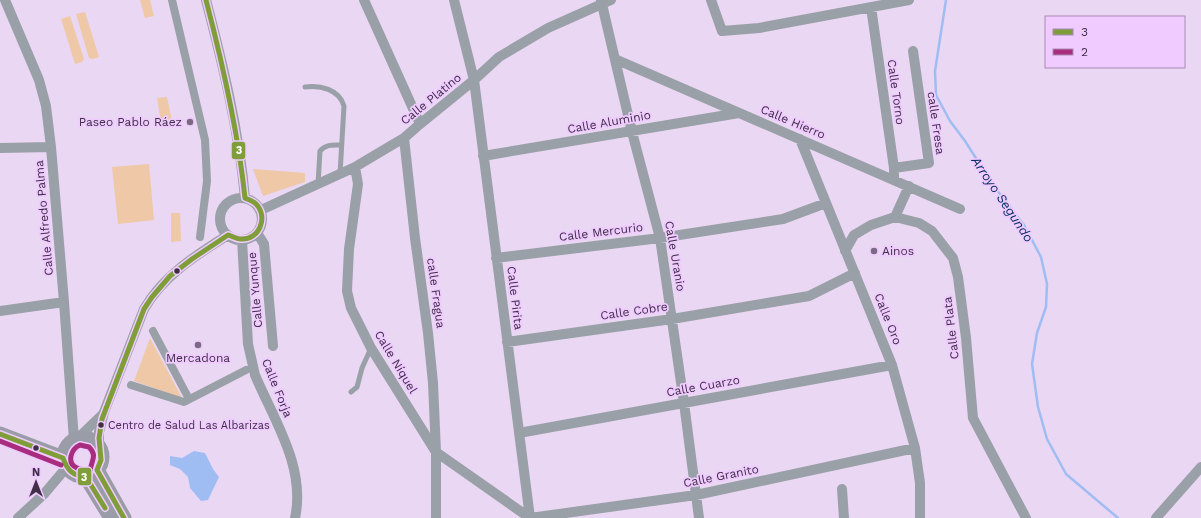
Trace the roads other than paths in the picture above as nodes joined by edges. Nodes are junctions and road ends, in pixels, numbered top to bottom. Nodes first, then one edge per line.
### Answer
1 (5, 0) edge
2 (172, 0) edge
3 (206, 0) edge
4 (364, 0) edge
5 (454, 0) edge
6 (711, 0) edge
7 (909, 0) edge
8 (605, 1) edge
9 (871, 7) junction
10 (913, 51) dead end
11 (615, 59) junction
12 (474, 80) junction
13 (305, 87) dead end
14 (739, 113) junction
15 (420, 124) junction
16 (632, 132) junction
17 (404, 138) junction
18 (800, 139) junction
19 (341, 145) junction
20 (0, 148) edge
21 (51, 148) junction
22 (483, 156) junction
23 (355, 167) junction
24 (894, 168) junction
25 (340, 174) junction
26 (894, 180) junction
27 (318, 184) junction
28 (909, 186) junction
29 (245, 198) junction
30 (826, 203) junction
31 (960, 209) dead end
32 (261, 210) junction
33 (895, 217) junction
34 (257, 233) junction
35 (228, 235) junction
36 (200, 237) dead end
37 (660, 238) junction
38 (242, 240) junction
39 (845, 250) junction
40 (496, 258) junction
41 (855, 273) junction
42 (64, 302) junction
43 (0, 311) edge
44 (672, 320) junction
45 (153, 331) dead end
46 (507, 342) junction
47 (273, 346) dead end
48 (371, 348) junction
49 (892, 365) junction
50 (246, 370) dead end
51 (131, 385) dead end
52 (351, 392) dead end
53 (189, 399) junction
54 (684, 403) junction
55 (104, 412) junction
56 (519, 433) junction
57 (0, 434) edge
58 (75, 440) junction
59 (99, 446) junction
60 (915, 448) junction
61 (436, 452) junction
62 (65, 463) junction
63 (1201, 467) edge
64 (92, 474) junction
65 (842, 489) dead end
66 (696, 495) junction
67 (18, 518) edge
68 (111, 518) edge
69 (124, 518) edge
70 (295, 518) edge
71 (436, 518) edge
72 (530, 518) edge
73 (699, 518) edge
74 (844, 518) edge
75 (920, 518) edge
76 (1026, 518) edge
77 (1156, 518) edge

1 - 21 street, Calle Alfredo Palma
2 - 36 street
3 - 29 street
4 - 15 street
5 - 12 street, Calle Pirita
6 - 9 street
7 - 9 street
8 - 11 street, Calle Uranio
8 - 12 street, Calle Platino
9 - 24 street, Calle Torno
10 - 24 street, calle Fresa
11 - 14 street, Calle Hierro
11 - 16 street, Calle Uranio
12 - 15 street, Calle Platino
12 - 22 street, Calle Pirita
13 - 19 lane
14 - 16 street, Calle Aluminio
14 - 18 street, Calle Hierro
15 - 17 street, Calle Platino
16 - 22 street, Calle Aluminio
16 - 37 street, Calle Uranio
17 - 23 street, Calle Platino
17 - 61 street, calle Fragua
18 - 26 street, Calle Hierro
18 - 30 street, Calle Oro
19 - 25 lane
19 - 27 lane
20 - 21 street
21 - 42 street, Calle Alfredo Palma
22 - 40 street, Calle Pirita
23 - 25 street, Calle Platino
23 - 48 street, Calle Níquel
24 - 26 street, Calle Torno
25 - 27 street, Calle Platino
26 - 28 street, Calle Hierro
27 - 32 street, Calle Platino
28 - 31 street, Calle Hierro
28 - 33 street
29 - 32 street
29 - 35 street
30 - 37 street, Calle Mercurio
30 - 39 street, Calle Oro
32 - 34 street
33 - 39 street
33 - 76 street, Calle Plata
34 - 38 street
34 - 47 street, Calle Yunque
35 - 38 street
35 - 55 street
37 - 40 street, Calle Mercurio
37 - 44 street, Calle Uranio
38 - 70 street, Calle Forja
39 - 41 street, Calle Oro
40 - 46 street, Calle Pirita
41 - 44 street, Calle Cobre
41 - 49 street, Calle Oro
42 - 43 street
42 - 58 street, Calle Alfredo Palma
44 - 46 street, Calle Cobre
44 - 54 street, Calle Uranio
45 - 53 street
46 - 56 street, Calle Pirita
48 - 52 lane
48 - 61 street, Calle Níquel
49 - 54 street, Calle Cuarzo
49 - 60 street, Calle Oro
50 - 53 street
51 - 53 street
54 - 56 street, Calle Cuarzo
54 - 66 street, Calle Uranio
55 - 58 street
55 - 59 street
56 - 72 street, Calle Pirita
57 - 62 main road
58 - 59 main road
58 - 62 main road
59 - 64 main road
60 - 66 street, Calle Granito
60 - 75 street, Calle Oro
61 - 71 street
61 - 72 street, Calle Níquel
62 - 64 main road
62 - 67 street
63 - 77 street
64 - 68 main road
64 - 69 main road
65 - 74 street
66 - 72 street, Calle Granito
66 - 73 street, Calle Uranio

